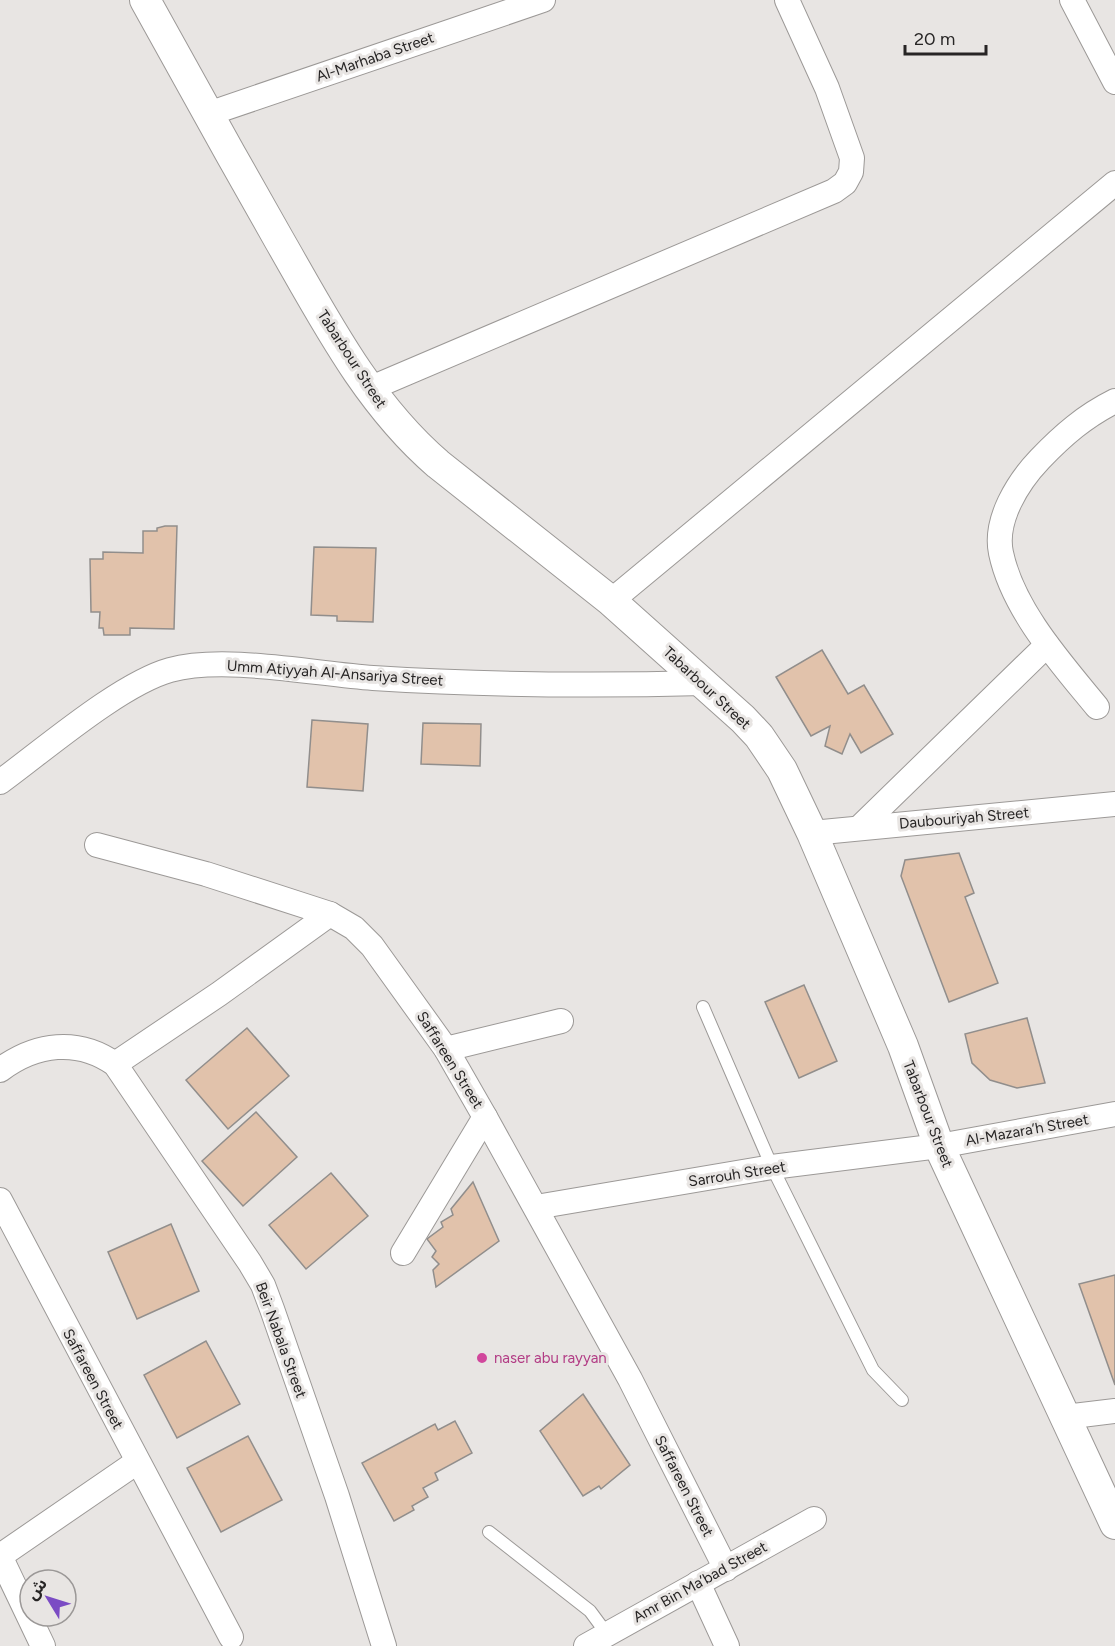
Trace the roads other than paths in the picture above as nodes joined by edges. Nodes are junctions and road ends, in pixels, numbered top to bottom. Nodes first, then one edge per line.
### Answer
1 (145, 0) edge
2 (543, 0) edge
3 (787, 0) edge
4 (1072, 0) edge
5 (1115, 82) edge
6 (207, 114) junction
7 (1115, 183) edge
8 (369, 389) junction
9 (1115, 401) edge
10 (611, 601) junction
11 (1047, 645) junction
12 (704, 683) junction
13 (1097, 707) dead end
14 (0, 782) edge
15 (1115, 804) edge
16 (860, 827) junction
17 (812, 833) junction
18 (97, 845) dead end
19 (330, 914) junction
20 (703, 1007) dead end
21 (561, 1021) dead end
22 (446, 1049) junction
23 (116, 1064) junction
24 (0, 1070) edge
25 (1115, 1114) edge
26 (485, 1117) junction
27 (939, 1146) junction
28 (772, 1167) junction
29 (0, 1200) edge
30 (536, 1207) junction
31 (403, 1253) dead end
32 (902, 1400) dead end
33 (1115, 1411) edge
34 (1065, 1417) junction
35 (137, 1462) junction
36 (814, 1519) dead end
37 (1115, 1524) edge
38 (489, 1532) dead end
39 (0, 1556) edge
40 (726, 1569) junction
41 (698, 1583) junction
42 (607, 1634) junction
43 (231, 1637) dead end
44 (43, 1646) edge
45 (384, 1646) edge
46 (586, 1646) edge
47 (727, 1646) edge

1 - 6 street, Tabarbour Street
2 - 6 street, Al-Marhaba Street
3 - 8 street
4 - 5 street
6 - 8 street, Tabarbour Street
7 - 10 street
8 - 10 street, Tabarbour Street
9 - 11 street
10 - 12 street, Tabarbour Street
11 - 13 street
11 - 16 street
12 - 14 street, Umm Atiyyah Al-Ansariya Street
12 - 17 street, Tabarbour Street
15 - 16 street, Daubouriyah Street
16 - 17 street, Daubouriyah Street
17 - 27 street, Tabarbour Street
18 - 19 street, Saffareen Street
19 - 22 street, Saffareen Street
19 - 23 street
20 - 28 lane
21 - 22 street
22 - 26 street, Saffareen Street
23 - 24 street
23 - 45 street, Beir Nabala Street
25 - 27 street, Al-Mazara’h Street
26 - 30 street, Saffareen Street
26 - 31 street
27 - 28 street, Sarrouh Street
27 - 34 street, Tabarbour Street
28 - 30 street, Sarrouh Street
28 - 32 lane
29 - 35 street, Saffareen Street
30 - 40 street, Saffareen Street
33 - 34 street
34 - 37 street, Tabarbour Street
35 - 39 street
35 - 43 street, Saffareen Street
36 - 40 street, Amr Bin Ma’bad Street
38 - 42 lane
39 - 44 street
40 - 41 street, Amr Bin Ma’bad Street
41 - 42 street, Amr Bin Ma’bad Street
41 - 47 street
42 - 46 street, Amr Bin Ma’bad Street

